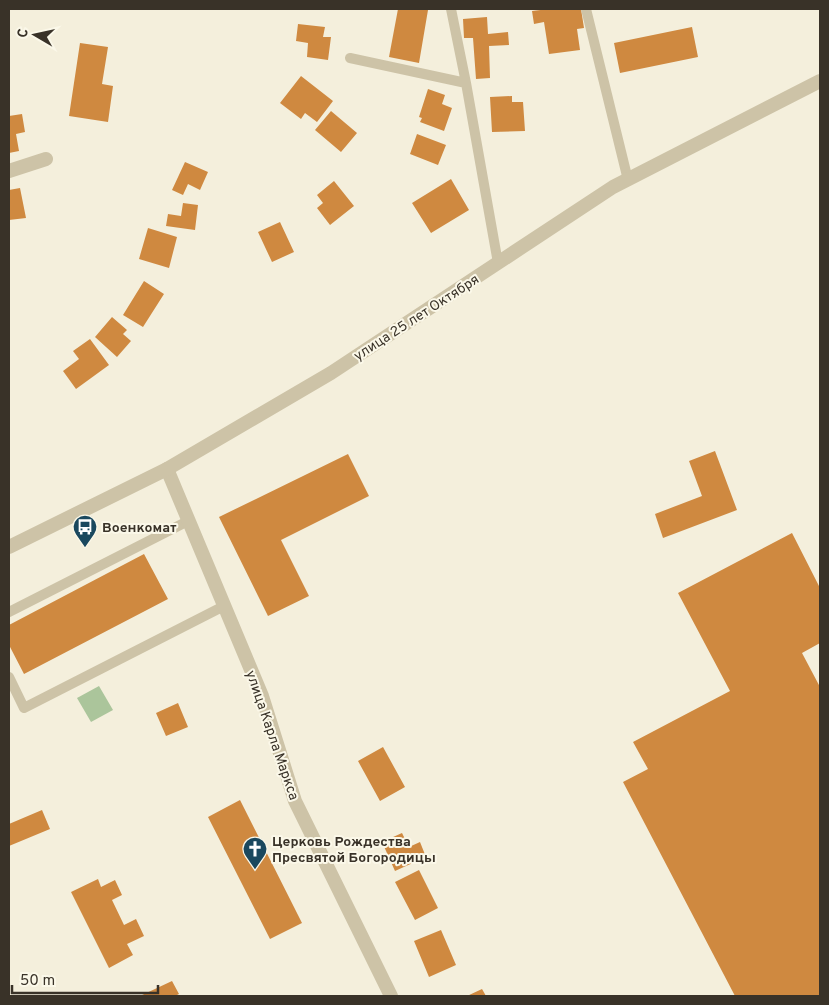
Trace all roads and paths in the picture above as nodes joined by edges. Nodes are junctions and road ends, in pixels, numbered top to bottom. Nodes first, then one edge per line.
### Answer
1 (451, 9) edge
2 (586, 9) edge
3 (350, 58) dead end
4 (820, 81) edge
5 (466, 83) junction
6 (46, 159) dead end
7 (9, 171) edge
8 (628, 180) junction
9 (498, 263) junction
10 (167, 469) junction
11 (188, 520) junction
12 (9, 547) edge
13 (224, 606) junction
14 (9, 612) edge
15 (9, 677) edge
16 (391, 996) edge

1 - 5 lane
2 - 8 lane
3 - 5 lane
4 - 8 street, улица 25 лет Октября
5 - 9 lane
6 - 7 street
8 - 9 street, улица 25 лет Октября
9 - 10 street, улица 25 лет Октября
10 - 11 street, улица Карла Маркса
10 - 12 street, улица 25 лет Октября
11 - 13 street, улица Карла Маркса
11 - 14 lane
13 - 15 lane
13 - 16 street, улица Карла Маркса

